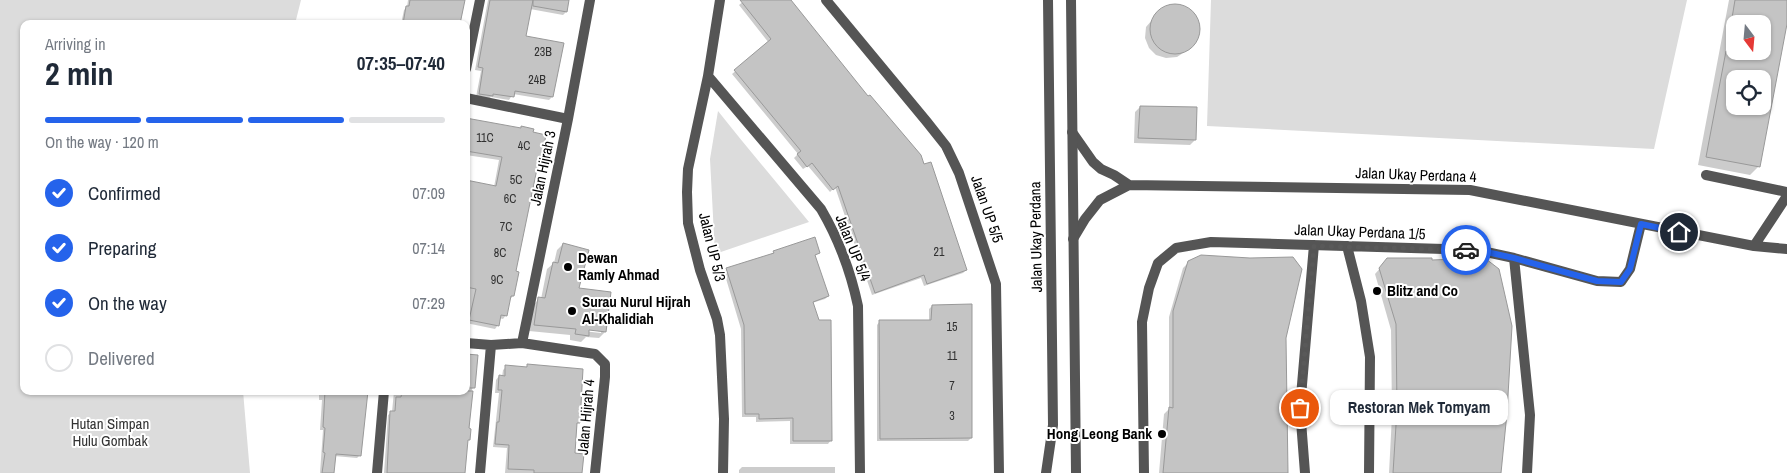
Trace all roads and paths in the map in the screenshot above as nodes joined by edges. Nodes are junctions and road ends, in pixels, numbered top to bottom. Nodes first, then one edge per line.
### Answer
1 (480, 0) edge
2 (590, 0) edge
3 (720, 0) edge
4 (826, 0) edge
5 (1048, 0) edge
6 (1071, 0) edge
7 (470, 49) edge
8 (708, 76) junction
9 (470, 99) edge
10 (568, 119) junction
11 (1072, 132) junction
12 (1706, 175) dead end
13 (1129, 185) junction
14 (1787, 192) edge
15 (1787, 196) edge
16 (1641, 224) junction
17 (1074, 239) junction
18 (1314, 246) junction
19 (1346, 246) junction
20 (1754, 246) junction
21 (1787, 249) edge
22 (1514, 258) junction
23 (522, 342) junction
24 (470, 343) edge
25 (491, 345) junction
26 (384, 395) edge
27 (377, 473) edge
28 (480, 473) edge
29 (595, 473) edge
30 (723, 473) edge
31 (860, 473) edge
32 (999, 473) edge
33 (1046, 473) edge
34 (1076, 473) edge
35 (1144, 473) edge
36 (1305, 473) edge
37 (1369, 473) edge
38 (1527, 473) edge

1 - 7 street
2 - 10 street, Jalan Hijrah 3
3 - 8 street, Jalan UP 5/3
4 - 32 street, Jalan UP 5/5
5 - 33 street, Jalan Ukay Perdana
6 - 11 street
8 - 30 street, Jalan UP 5/3
8 - 31 street, Jalan UP 5/4
9 - 10 street
10 - 23 street, Jalan Hijrah 3
11 - 13 street
11 - 17 street
12 - 14 street
13 - 16 street, Jalan Ukay Perdana 4
13 - 17 street, Jalan Ukay Perdana 4
15 - 20 street
16 - 20 street, Jalan Ukay Perdana 4
16 - 22 street, Jalan Ukay Perdana 1/5
17 - 34 street
18 - 19 street, Jalan Ukay Perdana 1/5
18 - 35 street, Jalan Ukay Perdana 1/5
18 - 36 street
19 - 22 street, Jalan Ukay Perdana 1/5
19 - 37 street
20 - 21 street, Jalan Ukay Perdana 4
22 - 38 street
23 - 25 street
23 - 29 street, Jalan Hijrah 4
24 - 25 street
25 - 28 street
26 - 27 street

